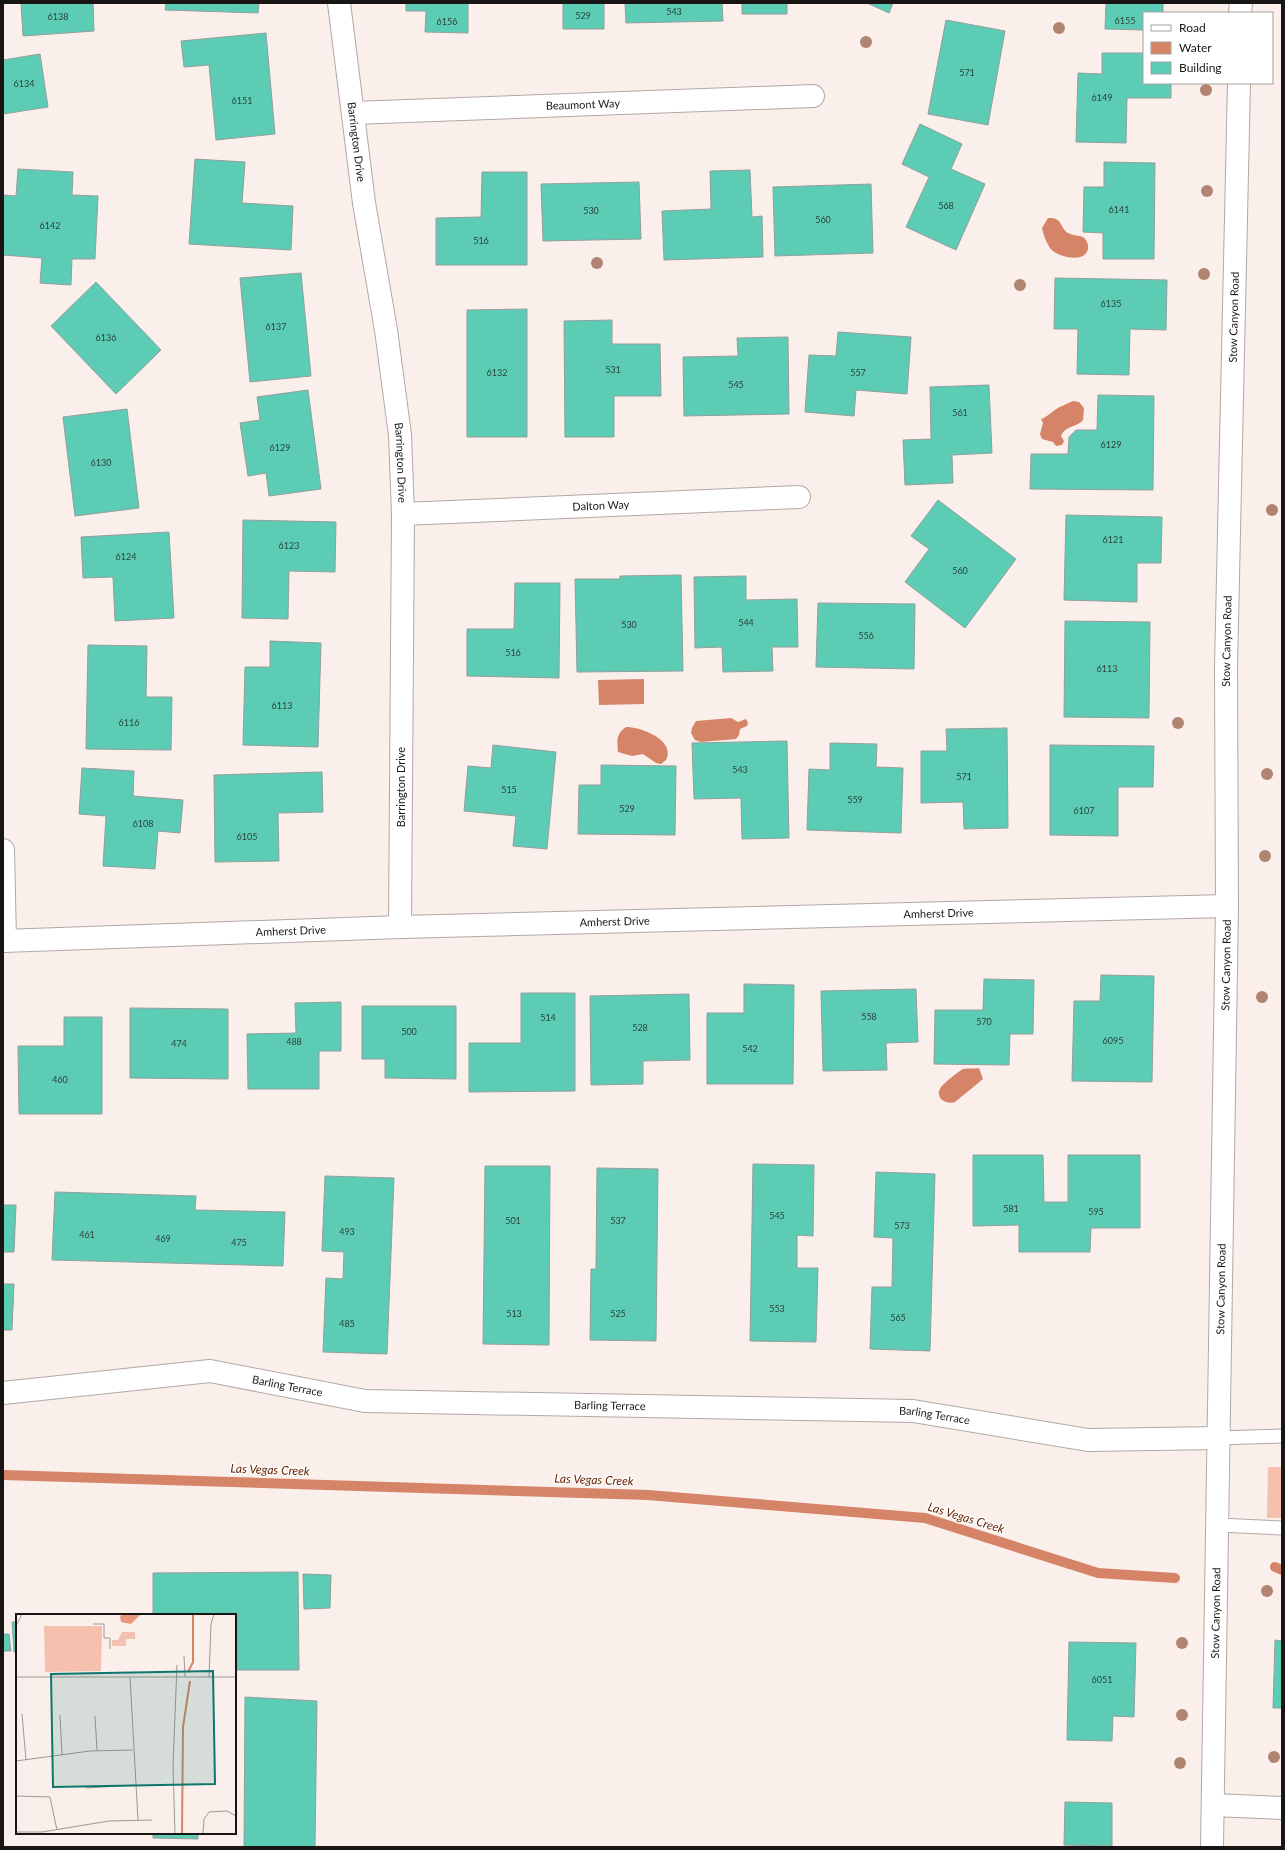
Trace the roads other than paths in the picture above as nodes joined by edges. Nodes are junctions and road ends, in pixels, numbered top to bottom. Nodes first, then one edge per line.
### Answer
1 (339, 3) edge
2 (1239, 84) edge
3 (813, 96) dead end
4 (353, 113) junction
5 (799, 497) dead end
6 (403, 514) junction
7 (3, 850) edge
8 (1227, 906) junction
9 (400, 927) junction
10 (4, 941) edge
11 (3, 1392) edge
12 (1282, 1436) edge
13 (1219, 1438) junction
14 (1218, 1525) junction
15 (1282, 1528) edge
16 (1213, 1805) junction
17 (1282, 1808) edge
18 (1212, 1847) edge

1 - 4 street, Barrington Drive
2 - 8 street, Stow Canyon Road
3 - 4 street, Beaumont Way
4 - 6 street, Barrington Drive
5 - 6 street, Dalton Way
6 - 9 street, Barrington Drive
7 - 10 street
8 - 9 street, Amherst Drive
8 - 13 street, Stow Canyon Road
9 - 10 street, Amherst Drive
11 - 13 street, Barling Terrace
12 - 13 lane
13 - 14 street, Stow Canyon Road
14 - 15 lane
14 - 16 street, Stow Canyon Road
16 - 17 street
16 - 18 street, Stow Canyon Road

